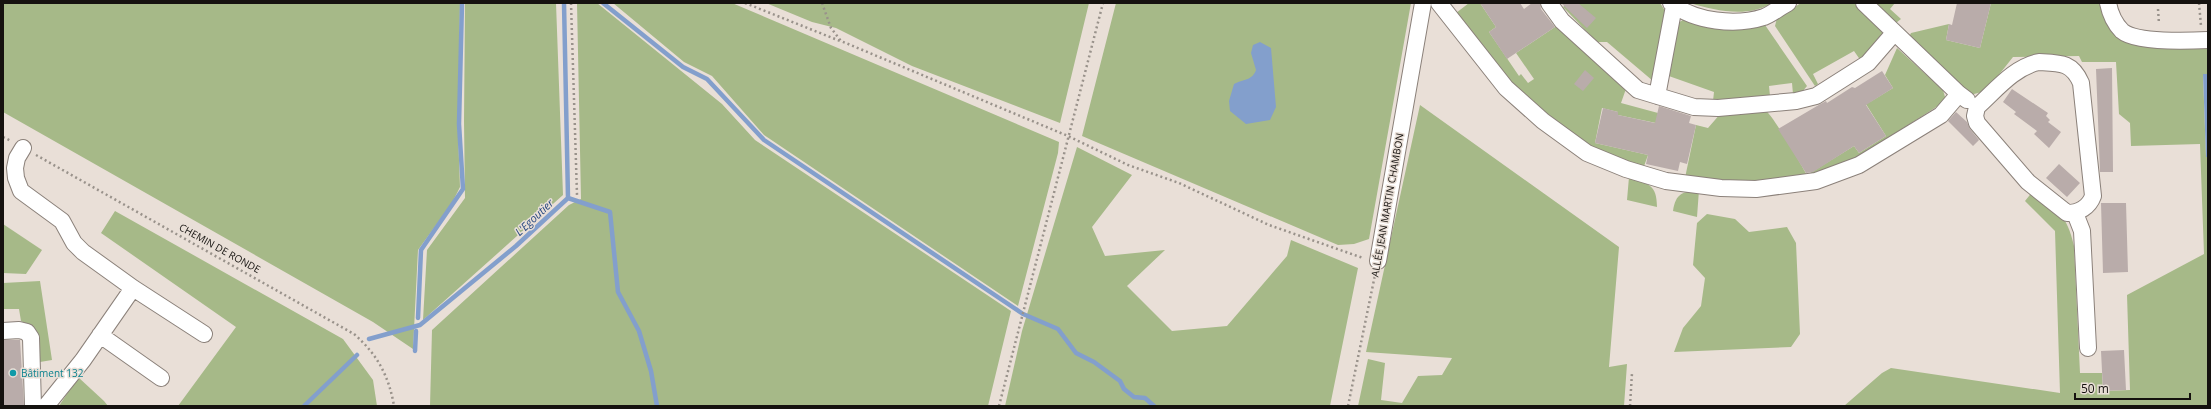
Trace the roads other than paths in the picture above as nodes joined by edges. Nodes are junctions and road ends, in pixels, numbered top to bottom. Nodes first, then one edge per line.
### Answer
1 (1423, 3) edge
2 (1439, 3) edge
3 (1549, 3) edge
4 (1788, 3) edge
5 (1864, 3) edge
6 (2108, 3) edge
7 (1673, 4) edge
8 (1894, 34) junction
9 (2205, 40) edge
10 (1959, 94) junction
11 (1657, 96) junction
12 (1977, 107) junction
13 (23, 148) road end
14 (2075, 213) junction
15 (1378, 261) road end
16 (133, 288) junction
17 (3, 331) edge
18 (204, 334) dead end
19 (100, 335) junction
20 (2088, 348) dead end
21 (162, 378) dead end
22 (33, 406) edge
23 (46, 406) edge

1 - 15 street, ALLÉE JEAN MARTIN CHAMBON
2 - 10 street
3 - 11 street
4 - 7 street
5 - 8 street
6 - 9 street
7 - 11 street
8 - 10 street
8 - 11 street
10 - 12 street
12 - 14 street
12 - 14 street
13 - 16 street
14 - 20 street
16 - 18 street
16 - 19 street
17 - 22 street
19 - 21 street
19 - 23 street

